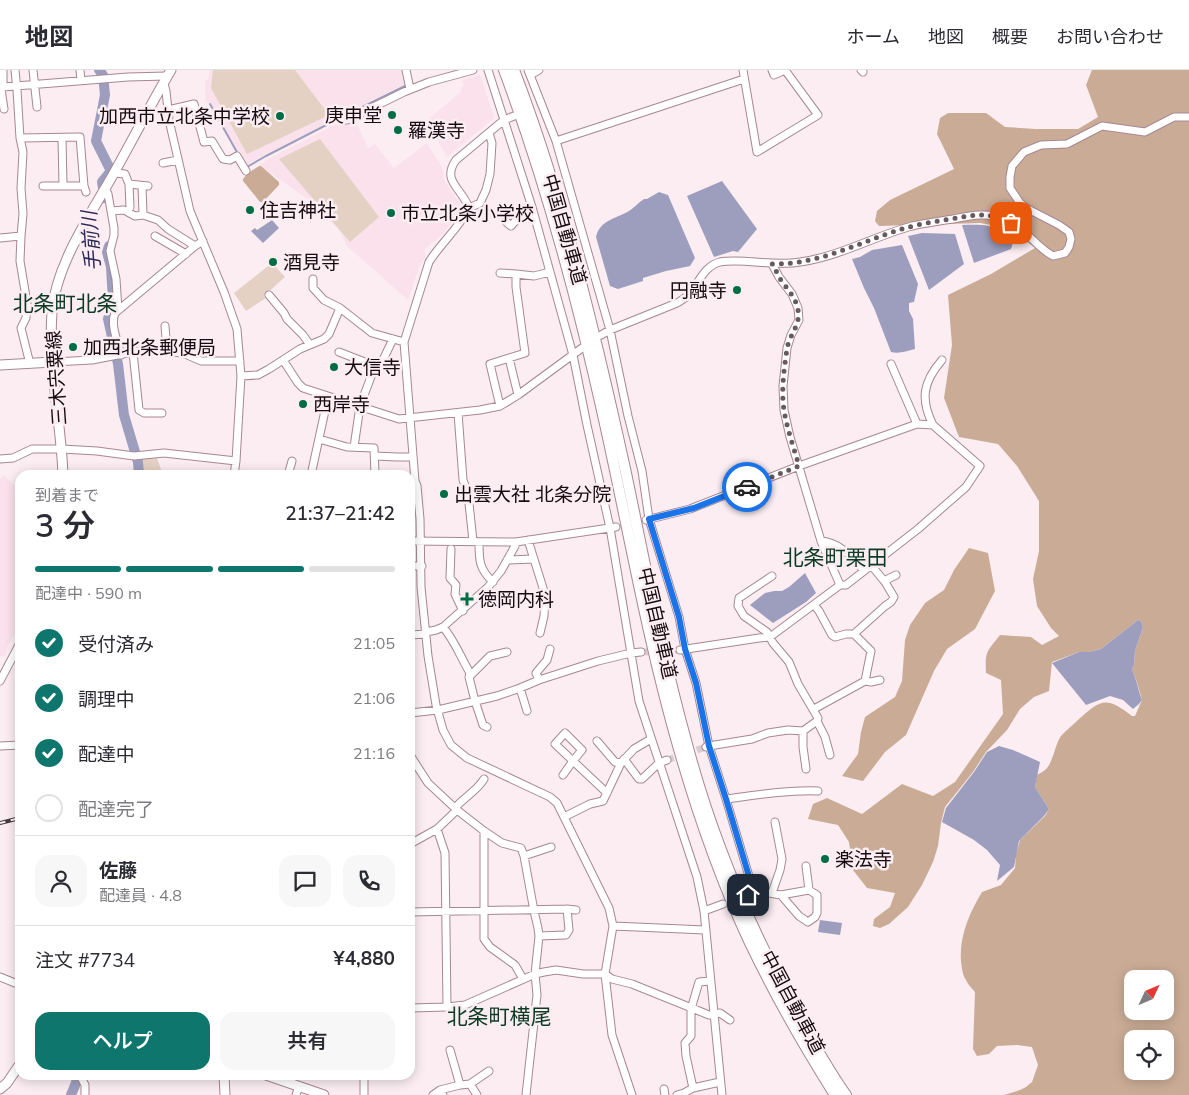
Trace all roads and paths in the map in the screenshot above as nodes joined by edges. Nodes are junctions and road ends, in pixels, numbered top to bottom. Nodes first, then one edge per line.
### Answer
1 (3, 70) edge
2 (15, 70) edge
3 (33, 70) edge
4 (80, 70) edge
5 (406, 70) edge
6 (473, 70) edge
7 (488, 70) edge
8 (504, 70) edge
9 (514, 70) edge
10 (743, 70) edge
11 (772, 70) edge
12 (533, 72) edge
13 (128, 73) edge
14 (155, 73) edge
15 (167, 76) edge
16 (744, 79) junction
17 (80, 80) junction
18 (514, 83) junction
19 (34, 85) junction
20 (16, 87) junction
21 (1, 88) edge
22 (410, 89) junction
23 (202, 101) dead end
24 (194, 104) junction
25 (543, 105) junction
26 (37, 107) dead end
27 (535, 108) dead end
28 (4, 109) dead end
29 (168, 110) junction
30 (514, 116) dead end
31 (1189, 117) edge
32 (342, 120) dead end
33 (504, 120) junction
34 (489, 133) junction
35 (20, 138) junction
36 (62, 138) junction
37 (556, 141) junction
38 (178, 160) junction
39 (163, 163) dead end
40 (246, 171) dead end
41 (114, 172) junction
42 (129, 184) junction
43 (43, 186) dead end
44 (63, 186) junction
45 (105, 188) junction
46 (532, 206) junction
47 (130, 207) dead end
48 (469, 208) junction
49 (111, 210) junction
50 (143, 214) dead end
51 (504, 220) dead end
52 (21, 236) junction
53 (155, 236) dead end
54 (0, 238) edge
55 (203, 241) junction
56 (195, 246) junction
57 (186, 254) junction
58 (772, 264) junction
59 (550, 272) junction
60 (500, 273) dead end
61 (516, 274) junction
62 (313, 279) dead end
63 (269, 295) dead end
64 (340, 308) junction
65 (118, 310) junction
66 (165, 326) dead end
67 (610, 330) junction
68 (601, 335) dead end
69 (393, 339) junction
70 (404, 342) junction
71 (310, 345) junction
72 (582, 348) dead end
73 (166, 349) junction
74 (133, 352) junction
75 (339, 352) dead end
76 (118, 355) junction
77 (573, 355) junction
78 (510, 358) junction
79 (283, 360) junction
80 (942, 360) dead end
81 (240, 361) junction
82 (53, 362) junction
83 (30, 364) junction
84 (892, 364) dead end
85 (0, 365) edge
86 (375, 366) junction
87 (241, 376) junction
88 (518, 395) junction
89 (328, 396) junction
90 (360, 406) junction
91 (500, 406) junction
92 (162, 413) dead end
93 (458, 413) junction
94 (410, 417) junction
95 (918, 424) junction
96 (933, 425) junction
97 (319, 439) junction
98 (354, 447) junction
99 (62, 448) junction
100 (375, 456) junction
101 (413, 457) junction
102 (0, 459) edge
103 (236, 461) junction
104 (292, 461) dead end
105 (799, 466) junction
106 (63, 470) edge
107 (235, 470) edge
108 (289, 470) edge
109 (312, 470) edge
110 (375, 470) edge
111 (412, 470) edge
112 (415, 484) edge
113 (648, 519) junction
114 (612, 527) junction
115 (528, 540) junction
116 (476, 541) junction
117 (821, 541) junction
118 (415, 542) edge
119 (420, 542) junction
120 (516, 542) junction
121 (451, 549) dead end
122 (534, 559) junction
123 (507, 560) junction
124 (871, 565) junction
125 (415, 566) edge
126 (422, 566) junction
127 (864, 571) junction
128 (896, 575) dead end
129 (772, 576) dead end
130 (884, 581) junction
131 (493, 582) junction
132 (840, 585) junction
133 (814, 605) junction
134 (463, 611) junction
135 (443, 627) junction
136 (426, 633) junction
137 (540, 633) dead end
138 (854, 634) junction
139 (415, 635) edge
140 (770, 637) junction
141 (550, 649) dead end
142 (682, 649) junction
143 (507, 652) dead end
144 (641, 652) tunnel mouth
145 (631, 653) junction
146 (15, 654) edge
147 (469, 677) junction
148 (539, 680) junction
149 (880, 680) dead end
150 (0, 681) edge
151 (865, 681) junction
152 (520, 688) junction
153 (475, 701) junction
154 (814, 709) junction
155 (438, 710) junction
156 (527, 711) dead end
157 (415, 712) edge
158 (817, 720) junction
159 (487, 727) dead end
160 (803, 731) junction
161 (651, 739) junction
162 (597, 741) dead end
163 (15, 744) edge
164 (0, 746) edge
165 (708, 746) junction
166 (830, 755) dead end
167 (667, 760) tunnel mouth
168 (622, 761) junction
169 (658, 762) junction
170 (415, 763) edge
171 (806, 769) dead end
172 (563, 775) dead end
173 (484, 779) dead end
174 (818, 791) dead end
175 (607, 793) junction
176 (726, 799) junction
177 (456, 809) junction
178 (568, 815) dead end
179 (775, 822) dead end
180 (438, 829) junction
181 (484, 831) junction
182 (415, 841) edge
183 (551, 846) dead end
184 (524, 856) junction
185 (806, 866) dead end
186 (808, 890) junction
187 (772, 893) junction
188 (781, 895) junction
189 (723, 904) dead end
190 (567, 909) junction
191 (576, 910) dead end
192 (484, 911) junction
193 (534, 911) junction
194 (704, 911) junction
195 (415, 912) edge
196 (445, 912) junction
197 (613, 926) junction
198 (705, 930) junction
199 (539, 936) junction
200 (535, 974) junction
201 (606, 974) junction
202 (0, 977) edge
203 (524, 979) junction
204 (710, 981) junction
205 (15, 983) edge
206 (447, 1007) junction
207 (415, 1008) edge
208 (691, 1009) junction
209 (714, 1014) junction
210 (730, 1020) dead end
211 (450, 1050) dead end
212 (15, 1071) edge
213 (489, 1071) dead end
214 (82, 1080) edge
215 (224, 1080) edge
216 (276, 1080) edge
217 (364, 1080) edge
218 (720, 1082) junction
219 (470, 1084) junction
220 (460, 1085) junction
221 (693, 1088) junction
222 (0, 1089) edge
223 (297, 1091) edge
224 (442, 1093) edge
225 (86, 1095) edge
226 (225, 1095) edge
227 (324, 1095) edge
228 (364, 1095) edge
229 (433, 1095) edge
230 (477, 1095) edge
231 (526, 1095) edge
232 (632, 1095) edge
233 (677, 1095) edge
234 (722, 1095) edge
235 (834, 1095) edge
236 (846, 1095) edge

1 - 21 street
2 - 20 street
3 - 19 street
4 - 17 street
5 - 22 street
6 - 22 street
7 - 33 street
8 - 18 highway, 中国自動車道
9 - 18 highway, 中国自動車道
10 - 16 street
11 - 16 street
12 - 25 street
13 - 14 street
13 - 17 street
14 - 15 street
15 - 29 street
15 - 41 main road, 三木宍粟線
16 - 37 street
17 - 19 street
18 - 235 highway, 中国自動車道
18 - 236 highway, 中国自動車道
19 - 20 street
19 - 26 street
20 - 21 street
20 - 35 street
21 - 28 street
22 - 32 street
23 - 24 street
24 - 29 street
24 - 40 street
25 - 27 street
25 - 37 street
29 - 38 street
30 - 33 street
31 - 58 street
33 - 34 street
33 - 46 street
34 - 48 street
34 - 48 street
35 - 36 street
35 - 52 street
36 - 44 street
36 - 44 street
37 - 67 street
38 - 39 street
38 - 55 street
41 - 42 street
41 - 45 main road, 三木宍粟線
42 - 47 street
42 - 50 street
43 - 44 street
45 - 49 street
45 - 82 main road, 三木宍粟線
46 - 51 street
46 - 59 street
48 - 70 street
49 - 56 street
49 - 65 street
52 - 54 street
52 - 83 street
53 - 57 street
55 - 56 street
55 - 81 street
56 - 57 street
57 - 65 street
58 - 67 street
58 - 105 street
59 - 61 street
59 - 77 street
60 - 61 street
61 - 78 street
62 - 64 street
63 - 71 street
64 - 69 street
64 - 71 street
65 - 76 street
66 - 73 street
67 - 68 street
67 - 113 street
69 - 70 street
69 - 86 street
70 - 94 street
71 - 79 street
72 - 77 street
73 - 74 street
73 - 81 street
74 - 76 street
74 - 92 street
75 - 86 street
76 - 82 street
77 - 88 street
77 - 114 street
78 - 88 street
78 - 91 street
79 - 87 street
79 - 89 street
80 - 96 street
81 - 87 street
82 - 83 main road
82 - 99 main road, 三木宍粟線
83 - 85 main road
84 - 95 street
86 - 90 street
87 - 103 street
88 - 91 street
89 - 90 street
89 - 97 street
90 - 94 street
90 - 98 street
91 - 93 street
93 - 94 street
93 - 116 street
94 - 101 street
95 - 96 street
95 - 105 street
96 - 124 street
97 - 98 street
97 - 109 street
98 - 100 street
99 - 102 street
99 - 103 street
99 - 106 main road, 三木宍粟線
100 - 101 street
100 - 110 street
101 - 111 street
103 - 107 street
104 - 108 street
105 - 113 street
105 - 117 street
112 - 119 street
113 - 142 street
114 - 115 street
114 - 145 street
115 - 120 street
115 - 122 street
116 - 119 street
116 - 120 street
116 - 131 street
117 - 127 street
117 - 132 street
118 - 119 street
119 - 126 street
120 - 123 street
121 - 134 street
122 - 123 street
122 - 137 street
123 - 131 street
124 - 127 street
124 - 130 street
125 - 126 street
126 - 136 street
127 - 132 street
128 - 130 street
129 - 140 street
130 - 138 street
131 - 134 street
132 - 133 street
133 - 138 street
133 - 140 street
134 - 135 street
135 - 136 street
135 - 147 street
136 - 139 street
136 - 155 street
138 - 151 street
140 - 142 street
140 - 154 street
141 - 148 street
142 - 165 street
143 - 147 street
144 - 145 street
145 - 148 street
145 - 161 street
146 - 150 street
147 - 153 street
148 - 152 street
149 - 151 street
151 - 154 street
152 - 153 street
152 - 156 street
153 - 155 street
153 - 159 street
154 - 158 street
155 - 157 street
155 - 197 street
158 - 160 street
158 - 166 street
160 - 165 street
160 - 171 street
161 - 168 street
161 - 169 street
162 - 168 street
163 - 164 street
165 - 176 street
167 - 169 street
168 - 169 street
168 - 175 street
169 - 194 street
170 - 177 street
172 - 175 street
173 - 177 street
174 - 176 street
175 - 178 street
176 - 187 street
177 - 180 street
177 - 181 street
179 - 187 street
180 - 182 street
180 - 196 street
181 - 184 street
181 - 192 street
183 - 184 street
184 - 193 street
185 - 186 street
186 - 188 street
186 - 188 street
187 - 188 street
189 - 194 street
190 - 191 street
190 - 193 street
190 - 199 street
192 - 193 street
192 - 196 street
192 - 203 street
193 - 199 street
194 - 198 street
195 - 196 street
196 - 206 street
197 - 198 street
197 - 201 street
198 - 204 street
199 - 200 street
200 - 201 street
200 - 203 street
200 - 231 street
201 - 208 street
201 - 232 street
202 - 205 street
203 - 206 street
204 - 208 street
204 - 209 street
206 - 207 street
208 - 209 street
208 - 221 street
209 - 210 street
209 - 218 street
211 - 220 street
212 - 222 main road
213 - 219 street
214 - 225 street
215 - 226 main road
216 - 223 main road
217 - 228 street
218 - 221 street
218 - 234 street
219 - 220 street
219 - 230 street
220 - 224 street
221 - 233 street
223 - 227 main road
224 - 229 street

